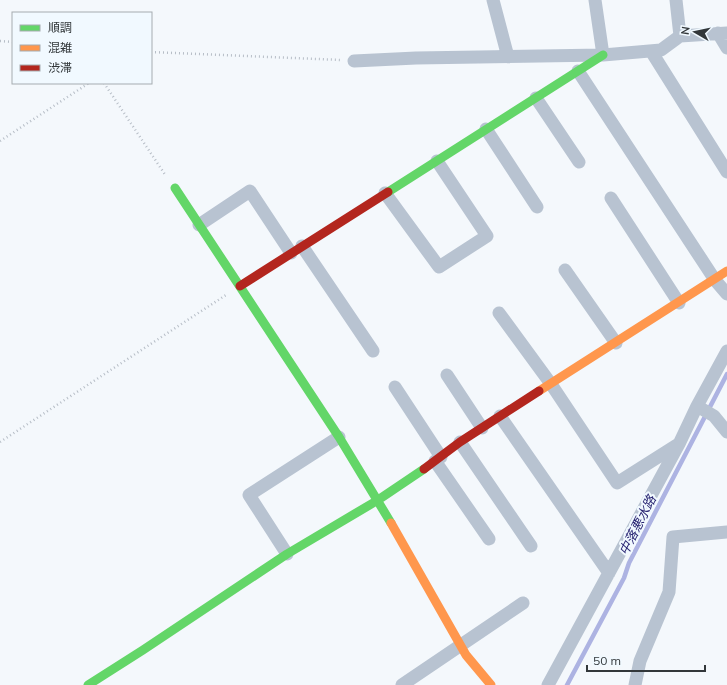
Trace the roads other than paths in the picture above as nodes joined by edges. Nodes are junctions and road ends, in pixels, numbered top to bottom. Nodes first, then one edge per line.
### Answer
1 (494, 0) edge
2 (595, 0) edge
3 (676, 0) edge
4 (722, 33) edge
5 (680, 36) junction
6 (727, 48) edge
7 (651, 51) junction
8 (603, 55) junction
9 (508, 56) junction
10 (354, 60) road end
11 (578, 71) junction
12 (536, 98) junction
13 (486, 129) junction
14 (437, 161) junction
15 (579, 162) dead end
16 (727, 172) edge
17 (174, 188) road end
18 (386, 193) junction
19 (611, 198) dead end
20 (537, 207) dead end
21 (199, 225) junction
22 (297, 250) junction
23 (565, 270) dead end
24 (727, 271) edge
25 (715, 280) junction
26 (240, 286) junction
27 (727, 294) edge
28 (679, 303) junction
29 (499, 313) dead end
30 (616, 343) junction
31 (373, 351) dead end
32 (727, 351) edge
33 (447, 375) dead end
34 (551, 384) junction
35 (395, 387) dead end
36 (699, 408) junction
37 (500, 416) junction
38 (482, 428) junction
39 (727, 432) edge
40 (339, 437) junction
41 (460, 442) junction
42 (679, 444) junction
43 (438, 459) junction
44 (378, 500) junction
45 (727, 533) edge
46 (489, 539) dead end
47 (530, 546) dead end
48 (287, 554) junction
49 (610, 573) junction
50 (523, 602) dead end
51 (460, 645) junction
52 (88, 685) edge
53 (402, 685) edge
54 (491, 685) edge
55 (548, 685) edge
56 (634, 685) edge

1 - 9 street
2 - 8 street
3 - 5 street
4 - 5 street
4 - 6 street
5 - 7 street
7 - 8 street
7 - 16 street
8 - 9 street
8 - 11 street
9 - 10 street
11 - 12 street
11 - 25 street
12 - 13 street
12 - 15 street
13 - 14 street
13 - 20 street
14 - 18 street
14 - 18 street
17 - 21 street
18 - 22 street
19 - 28 street
21 - 22 street
21 - 26 street
22 - 26 street
22 - 31 street
23 - 30 street
24 - 25 street
25 - 27 street
25 - 28 street
26 - 40 street
28 - 30 street
29 - 34 street
30 - 34 street
32 - 36 street
33 - 38 street
34 - 37 street
34 - 42 street
35 - 43 street
36 - 39 street
36 - 42 street
37 - 38 street
37 - 49 street
38 - 41 street
40 - 44 street
40 - 48 street
41 - 43 street
41 - 47 street
42 - 49 street
43 - 44 street
43 - 46 street
44 - 48 street
44 - 51 street
45 - 56 street
48 - 52 street
49 - 55 street
50 - 51 street
51 - 53 street
51 - 54 street

